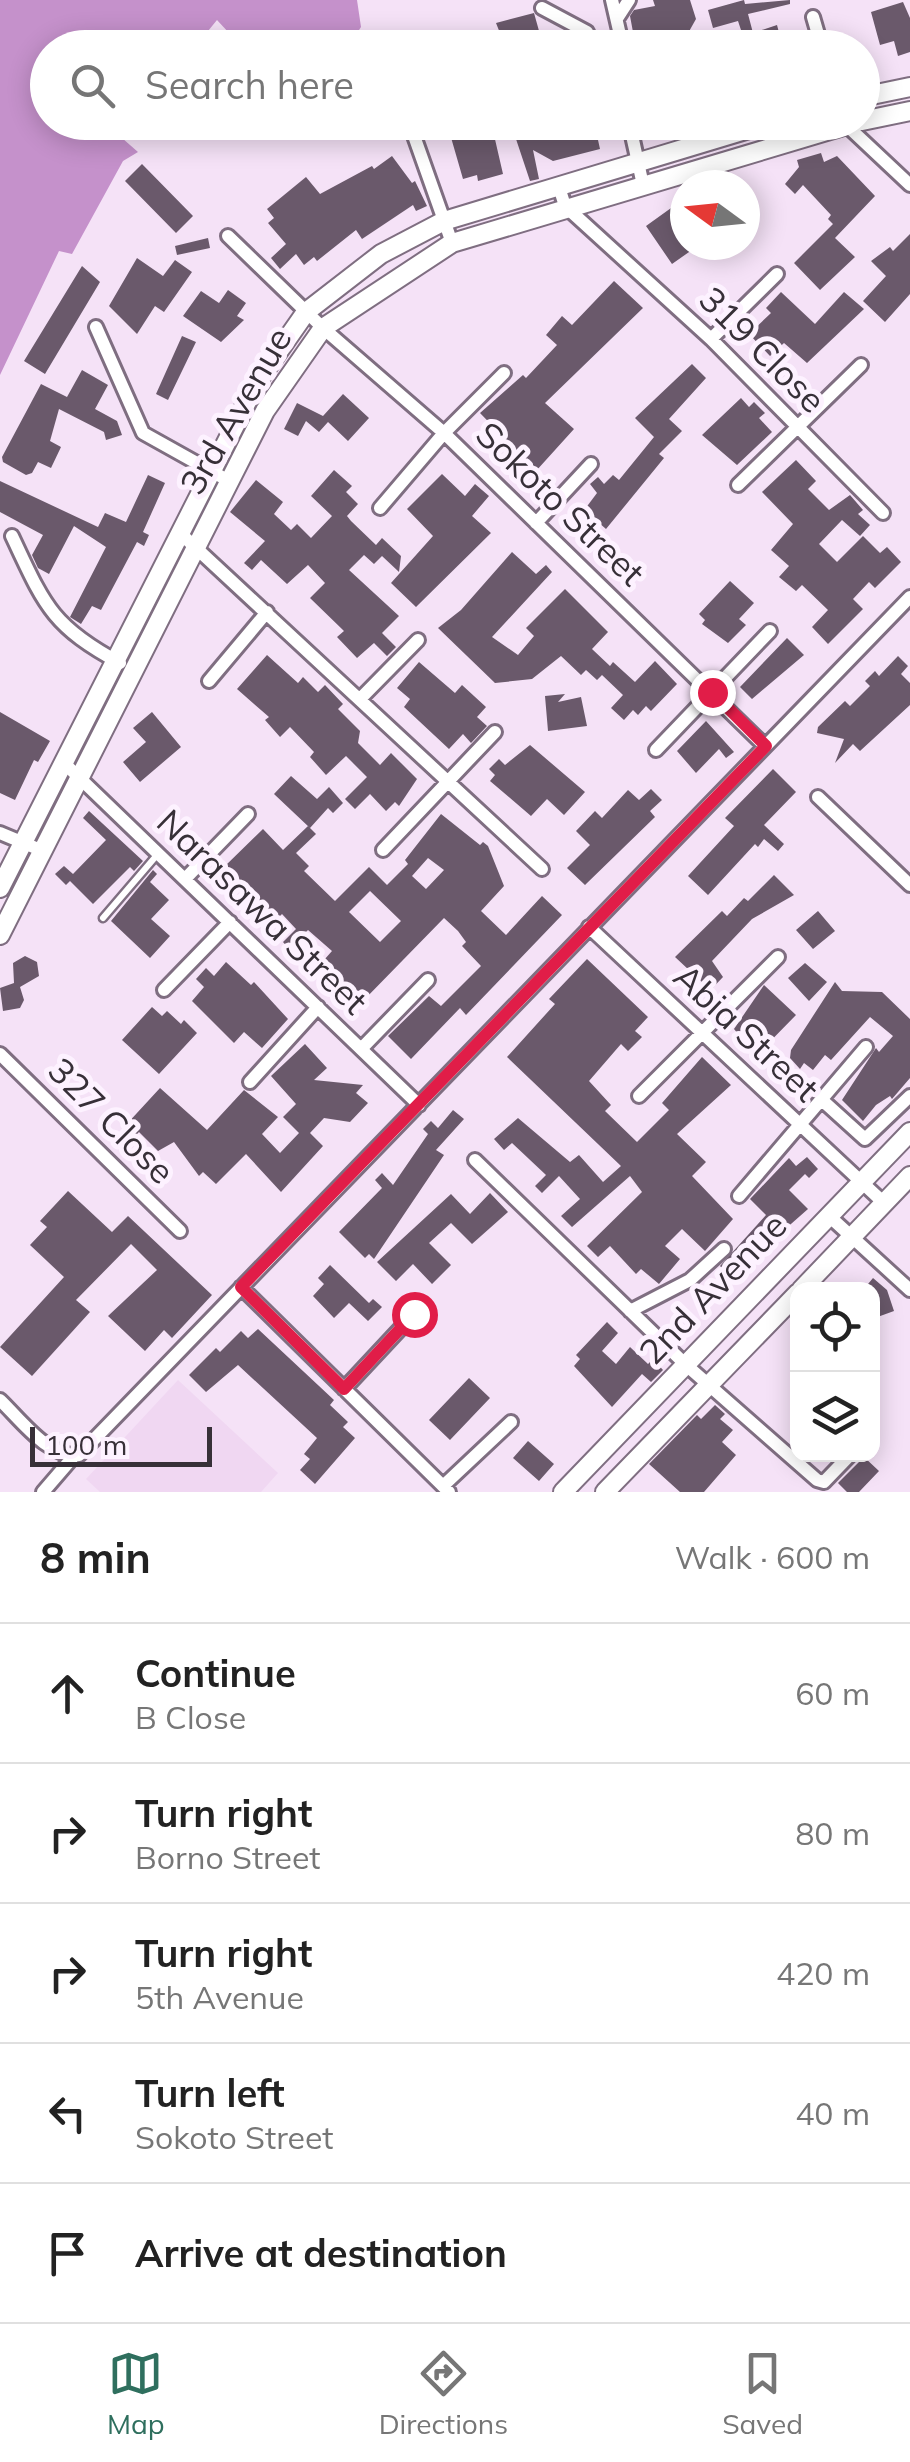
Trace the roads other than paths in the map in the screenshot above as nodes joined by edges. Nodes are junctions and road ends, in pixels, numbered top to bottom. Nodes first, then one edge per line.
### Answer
1 (612, 0) edge
2 (630, 0) edge
3 (542, 8) dead end
4 (618, 17) junction
5 (813, 17) dead end
6 (583, 30) edge
7 (620, 30) edge
8 (817, 30) edge
9 (910, 87) edge
10 (880, 93) edge
11 (910, 111) edge
12 (880, 117) edge
13 (415, 140) edge
14 (633, 140) edge
15 (713, 140) edge
16 (795, 140) edge
17 (868, 140) edge
18 (638, 163) junction
19 (644, 185) junction
20 (910, 185) edge
21 (559, 187) junction
22 (566, 206) junction
23 (444, 221) junction
24 (228, 236) dead end
25 (452, 242) junction
26 (777, 274) dead end
27 (306, 312) junction
28 (96, 327) dead end
29 (323, 328) junction
30 (712, 339) junction
31 (862, 364) dead end
32 (504, 373) dead end
33 (797, 426) junction
34 (444, 433) junction
35 (591, 464) dead end
36 (210, 472) junction
37 (229, 481) junction
38 (738, 485) dead end
39 (380, 508) dead end
40 (883, 512) dead end
41 (536, 522) junction
42 (181, 534) junction
43 (12, 536) dead end
44 (198, 546) junction
45 (910, 598) edge
46 (266, 612) junction
47 (770, 631) dead end
48 (418, 640) dead end
49 (115, 660) junction
50 (135, 670) junction
51 (209, 681) dead end
52 (712, 692) junction
53 (360, 699) junction
54 (495, 732) dead end
55 (766, 746) junction
56 (656, 750) dead end
57 (64, 763) junction
58 (80, 779) junction
59 (448, 782) junction
60 (818, 797) dead end
61 (248, 814) dead end
62 (0, 833) edge
63 (24, 842) junction
64 (383, 850) dead end
65 (43, 852) junction
66 (157, 854) junction
67 (542, 869) dead end
68 (185, 878) junction
69 (910, 885) edge
70 (0, 888) edge
71 (102, 918) dead end
72 (230, 922) junction
73 (589, 927) junction
74 (0, 934) edge
75 (778, 956) dead end
76 (428, 980) dead end
77 (164, 990) dead end
78 (318, 1007) junction
79 (702, 1033) junction
80 (866, 1047) dead end
81 (361, 1048) junction
82 (0, 1054) edge
83 (250, 1082) dead end
84 (639, 1096) dead end
85 (910, 1096) edge
86 (823, 1102) junction
87 (419, 1105) junction
88 (800, 1125) junction
89 (910, 1132) edge
90 (476, 1160) dead end
91 (910, 1176) edge
92 (860, 1183) junction
93 (739, 1196) dead end
94 (884, 1203) junction
95 (829, 1216) junction
96 (180, 1231) dead end
97 (854, 1235) junction
98 (724, 1250) dead end
99 (808, 1282) edge
100 (241, 1287) junction
101 (910, 1290) edge
102 (790, 1300) edge
103 (630, 1311) junction
104 (414, 1314) dead end
105 (685, 1364) junction
106 (709, 1385) junction
107 (344, 1389) junction
108 (0, 1400) edge
109 (510, 1422) dead end
110 (74, 1456) junction
111 (790, 1456) edge
112 (797, 1462) edge
113 (843, 1462) edge
114 (446, 1489) edge
115 (43, 1492) edge
116 (563, 1492) edge
117 (604, 1492) edge

1 - 4 street
2 - 4 street
3 - 6 street
4 - 7 street
5 - 8 street
9 - 10 street
11 - 12 street, 3rd Avenue
13 - 23 street
14 - 18 street
15 - 18 street, 3rd Avenue
16 - 19 street, 3rd Avenue
17 - 20 street
18 - 19 street
18 - 21 street, 3rd Avenue
19 - 22 street, 3rd Avenue
21 - 22 street, 319 Close
21 - 23 street, 3rd Avenue
22 - 25 street, 3rd Avenue
22 - 30 street, 319 Close
23 - 25 street
23 - 27 street, 3rd Avenue
24 - 27 street, Sokoto Street
25 - 29 street, 3rd Avenue
26 - 30 street
27 - 29 street, Sokoto Street
27 - 36 street, 3rd Avenue
28 - 36 street
29 - 34 street, Sokoto Street
29 - 37 street, 3rd Avenue
30 - 33 street, 319 Close
31 - 33 street
32 - 34 street
33 - 38 street
33 - 40 street, 319 Close
34 - 39 street
34 - 41 street, Sokoto Street
35 - 41 street
36 - 37 street
36 - 42 street, 3rd Avenue
37 - 44 street, 3rd Avenue
41 - 52 street, Sokoto Street
42 - 44 street
42 - 49 street, 3rd Avenue
43 - 49 street
44 - 46 street
44 - 50 street, 3rd Avenue
45 - 55 street
46 - 51 street
46 - 53 street
47 - 52 street
48 - 53 street
49 - 50 street
49 - 57 street, 3rd Avenue
50 - 58 street, 3rd Avenue
52 - 55 street, Sokoto Street
52 - 56 street
53 - 59 street
54 - 59 street
55 - 73 street
57 - 58 street, Narasawa Street
57 - 63 street, 3rd Avenue
58 - 65 street, 3rd Avenue
58 - 66 street, Narasawa Street
59 - 64 street
59 - 67 street
60 - 69 street
61 - 68 street
62 - 63 street
63 - 65 street
63 - 70 street, 3rd Avenue
65 - 74 street, 3rd Avenue
66 - 68 street, Narasawa Street
66 - 71 lane
68 - 72 street, Narasawa Street
72 - 77 street
72 - 78 street, Narasawa Street
73 - 79 street, Abia Street
73 - 87 street
75 - 79 street
76 - 81 street
78 - 81 street, Narasawa Street
78 - 83 street
79 - 84 street
79 - 88 street, Abia Street
80 - 86 street
81 - 87 street, Narasawa Street
82 - 96 street, 327 Close
85 - 86 street
86 - 88 street
87 - 100 street
88 - 92 street, Abia Street
88 - 93 street
89 - 92 street, 2nd Avenue
90 - 103 street
91 - 94 street, 2nd Avenue
92 - 94 street, Abia Street
92 - 95 street, 2nd Avenue
94 - 97 street, 2nd Avenue
95 - 97 street
95 - 105 street, 2nd Avenue
97 - 99 street, 2nd Avenue
97 - 101 street
98 - 103 street
100 - 107 street
100 - 110 street
102 - 106 street, 2nd Avenue
103 - 105 street
104 - 107 street
105 - 106 street
105 - 116 street, 2nd Avenue
106 - 111 street
106 - 117 street, 2nd Avenue
107 - 114 street
108 - 110 street
109 - 114 street
110 - 115 street
112 - 113 street

